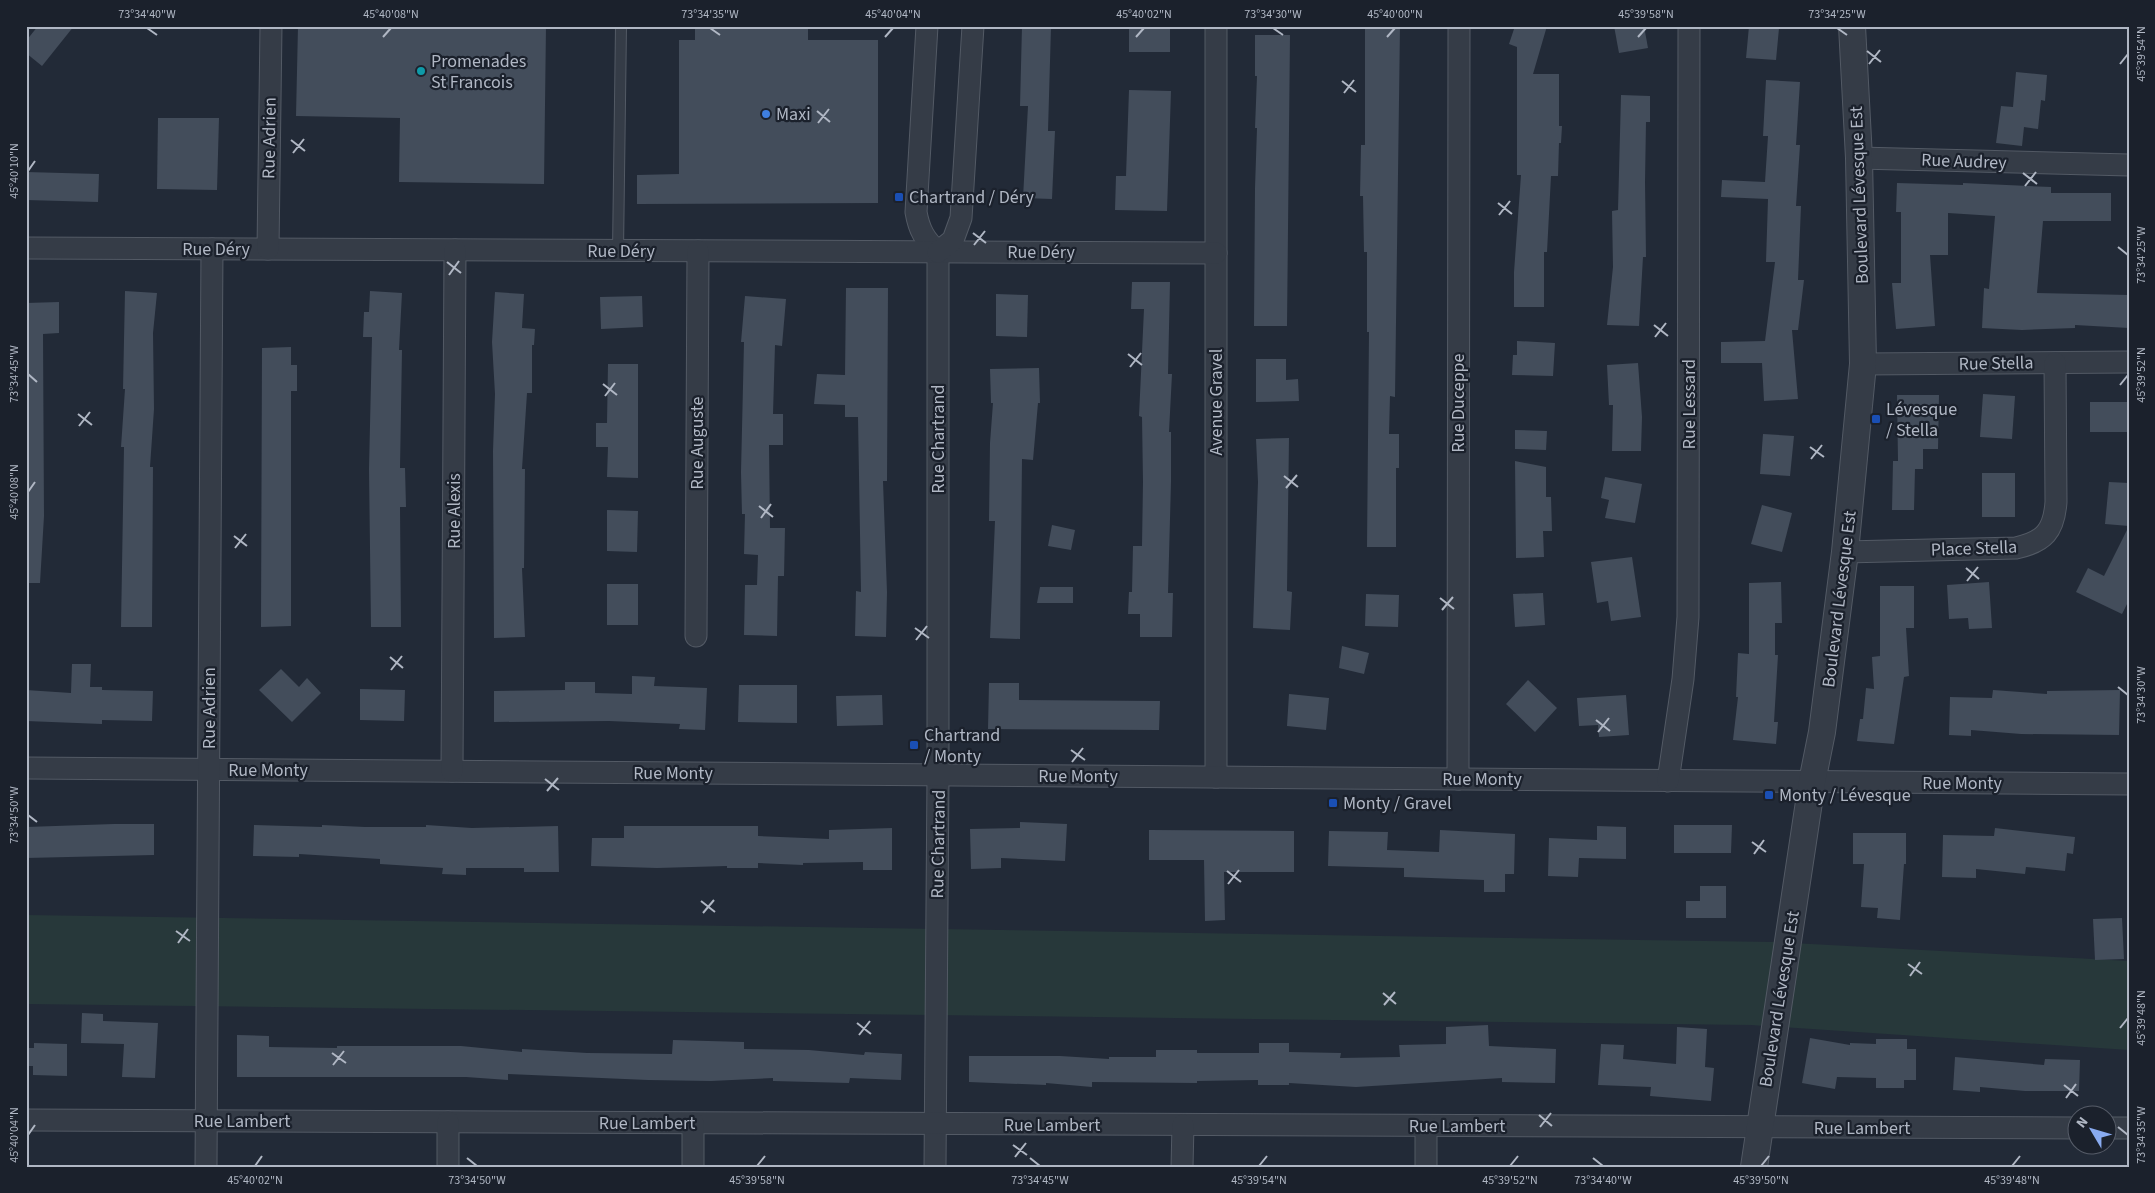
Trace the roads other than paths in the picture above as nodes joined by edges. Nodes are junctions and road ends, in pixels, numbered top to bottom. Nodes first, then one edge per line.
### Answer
1 (271, 26) edge
2 (622, 26) edge
3 (927, 26) edge
4 (973, 26) edge
5 (1216, 26) edge
6 (1459, 26) edge
7 (1689, 26) edge
8 (1852, 26) edge
9 (1859, 158) junction
10 (2129, 165) edge
11 (26, 248) edge
12 (212, 249) junction
13 (268, 249) junction
14 (455, 250) junction
15 (618, 251) junction
16 (698, 251) junction
17 (938, 252) junction
18 (1216, 253) junction
19 (2129, 362) edge
20 (2054, 363) junction
21 (1863, 364) junction
22 (1845, 552) junction
23 (696, 636) dead end
24 (26, 768) edge
25 (209, 769) junction
26 (452, 771) junction
27 (938, 775) junction
28 (1216, 777) junction
29 (1458, 779) junction
30 (1668, 781) junction
31 (1812, 782) junction
32 (2129, 784) edge
33 (26, 1120) edge
34 (206, 1121) junction
35 (448, 1122) junction
36 (693, 1123) junction
37 (935, 1124) junction
38 (1183, 1125) junction
39 (1426, 1126) junction
40 (1760, 1128) junction
41 (2068, 1128) edge
42 (206, 1167) edge
43 (448, 1167) edge
44 (693, 1167) edge
45 (934, 1167) edge
46 (1182, 1167) edge
47 (1426, 1167) edge
48 (1754, 1167) edge

1 - 13 street, Rue Adrien
2 - 15 lane
3 - 17 street
4 - 17 street
5 - 18 street, Avenue Gravel
6 - 29 street, Rue Duceppe
7 - 30 street, Rue Lessard
8 - 9 street, Boulevard Lévesque Est
9 - 10 street, Rue Audrey
9 - 21 street, Boulevard Lévesque Est
11 - 12 street, Rue Déry
12 - 13 street, Rue Déry
12 - 25 street, Rue Adrien
13 - 14 street, Rue Déry
14 - 15 street, Rue Déry
14 - 26 street, Rue Alexis
15 - 16 street, Rue Déry
16 - 17 street, Rue Déry
16 - 23 street, Rue Auguste
17 - 18 street, Rue Déry
17 - 27 street, Rue Chartrand
18 - 28 street, Avenue Gravel
19 - 20 street, Rue Stella
20 - 21 street, Rue Stella
20 - 22 street, Place Stella
21 - 22 street, Boulevard Lévesque Est
22 - 31 street, Boulevard Lévesque Est
24 - 25 street, Rue Monty
25 - 26 street, Rue Monty
25 - 34 street, Rue Adrien
26 - 27 street, Rue Monty
27 - 28 street, Rue Monty
27 - 37 street, Rue Chartrand
28 - 29 street, Rue Monty
29 - 30 street, Rue Monty
30 - 31 street, Rue Monty
31 - 32 street, Rue Monty
31 - 40 street, Boulevard Lévesque Est
33 - 34 street, Rue Lambert
34 - 35 street, Rue Lambert
34 - 42 street, Rue Adrien
35 - 36 street, Rue Lambert
35 - 43 street
36 - 37 street, Rue Lambert
36 - 44 street
37 - 38 street, Rue Lambert
37 - 45 street, Rue Chartrand
38 - 39 street, Rue Lambert
38 - 46 street
39 - 40 street, Rue Lambert
39 - 47 street
40 - 41 street, Rue Lambert
40 - 48 street, Boulevard Lévesque Est

